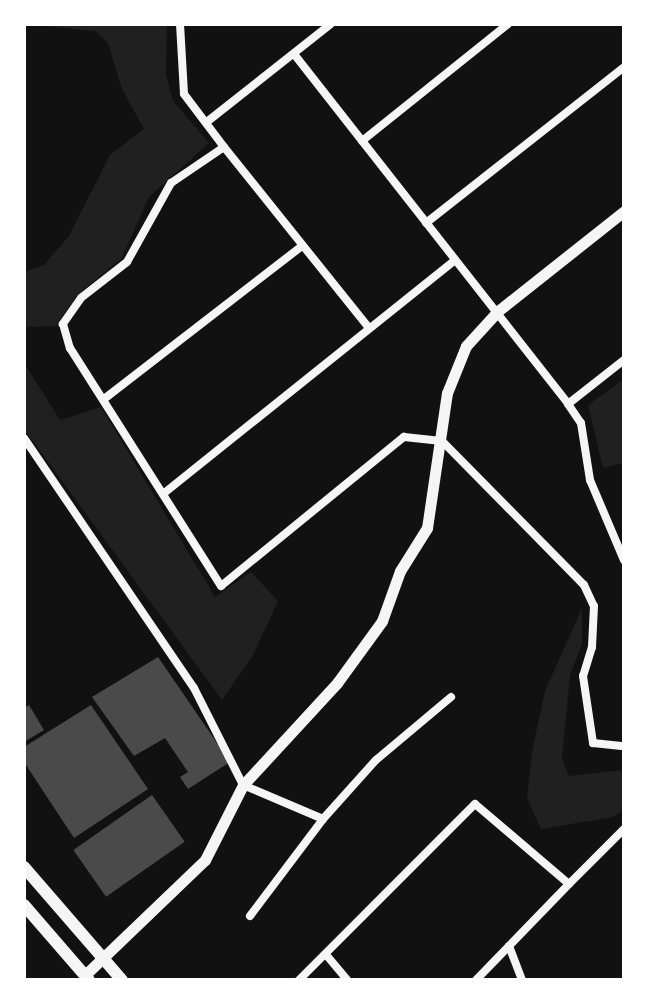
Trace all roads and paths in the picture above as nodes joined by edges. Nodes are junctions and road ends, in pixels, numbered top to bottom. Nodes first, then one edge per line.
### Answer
1 (180, 24) edge
2 (331, 24) edge
3 (508, 24) edge
4 (294, 54) junction
5 (624, 67) edge
6 (208, 121) junction
7 (362, 141) junction
8 (224, 147) junction
9 (624, 211) edge
10 (426, 223) junction
11 (302, 246) junction
12 (453, 262) junction
13 (498, 311) junction
14 (368, 327) junction
15 (624, 360) edge
16 (104, 399) junction
17 (568, 404) junction
18 (24, 438) edge
19 (442, 441) junction
20 (163, 494) junction
21 (624, 560) edge
22 (451, 697) dead end
23 (624, 746) edge
24 (243, 785) junction
25 (323, 819) junction
26 (624, 829) edge
27 (24, 867) edge
28 (569, 884) junction
29 (24, 905) edge
30 (250, 916) dead end
31 (509, 946) junction
32 (328, 957) junction
33 (105, 959) junction
34 (87, 978) edge
35 (122, 980) edge
36 (299, 980) edge
37 (347, 980) edge
38 (476, 980) edge
39 (522, 980) edge

1 - 6 street
2 - 4 street
3 - 7 street
4 - 6 street
4 - 7 street
5 - 10 street
6 - 8 street
7 - 10 street
8 - 11 street
8 - 16 street
9 - 13 street
10 - 12 street
11 - 14 street
11 - 16 street
12 - 13 street
12 - 14 street
13 - 17 street
13 - 19 street
14 - 20 street
15 - 17 street
16 - 20 street
17 - 21 street
18 - 24 street
19 - 20 street
19 - 23 street
19 - 24 street
22 - 25 street
24 - 25 street
24 - 33 street
25 - 30 street
26 - 28 street
27 - 33 main road
28 - 31 street
28 - 32 street
29 - 34 main road
31 - 38 street
31 - 39 street
32 - 36 street
32 - 37 street
33 - 34 street
33 - 35 main road

